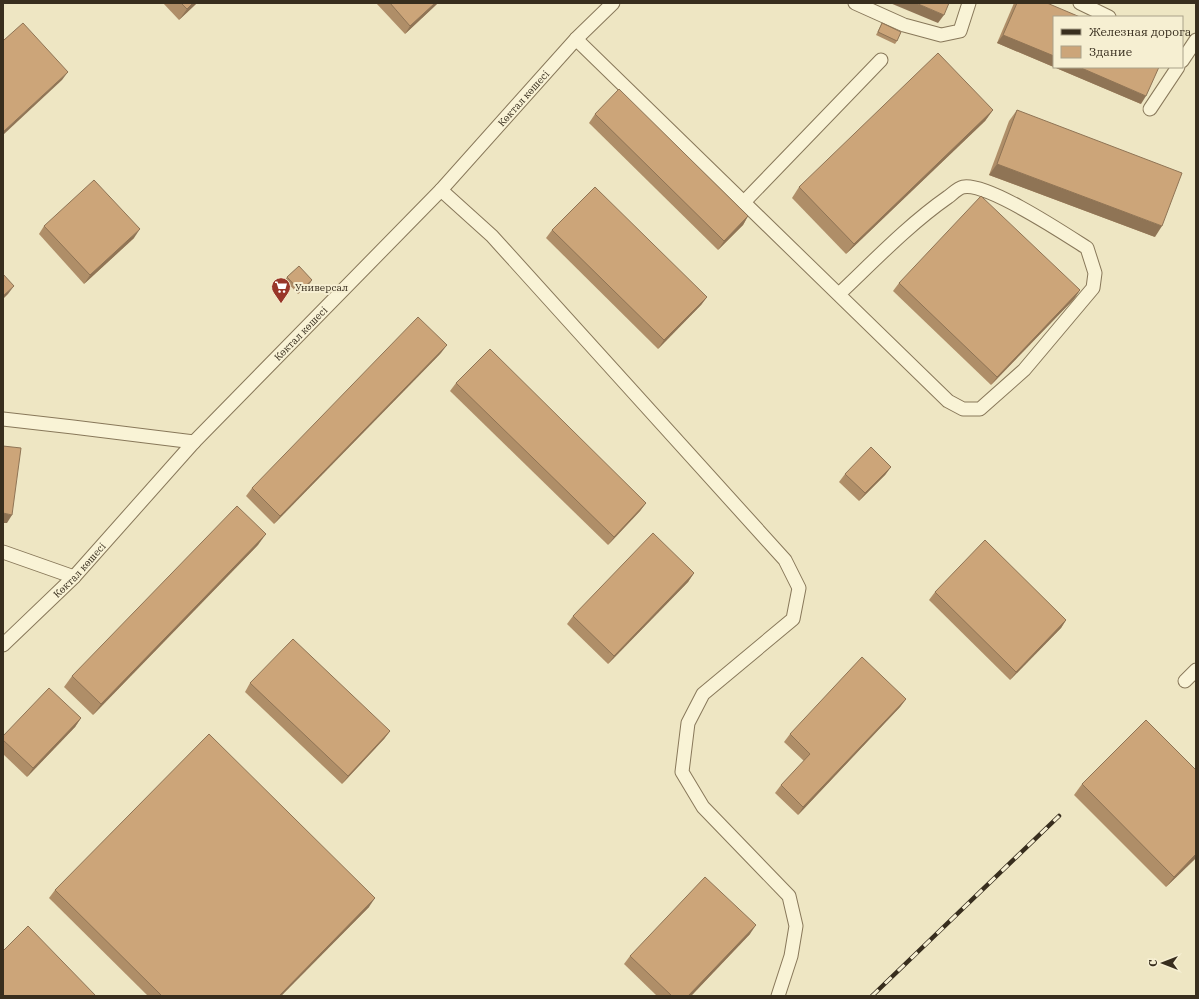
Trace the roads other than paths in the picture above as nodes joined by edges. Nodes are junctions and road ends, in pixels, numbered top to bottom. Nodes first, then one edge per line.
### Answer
1 (613, 3) edge
2 (855, 3) edge
3 (969, 3) edge
4 (1080, 3) edge
5 (1107, 16) edge
6 (576, 39) junction
7 (1196, 40) edge
8 (1186, 58) edge
9 (881, 60) dead end
10 (1177, 68) edge
11 (1150, 109) dead end
12 (442, 190) junction
13 (744, 202) junction
14 (839, 294) junction
15 (3, 419) edge
16 (194, 442) junction
17 (3, 552) edge
18 (74, 577) junction
19 (3, 645) edge
20 (1196, 670) edge
21 (1185, 681) dead end
22 (778, 996) edge

1 - 6 lane, Көктал көшесі
2 - 3 lane
4 - 5 lane
6 - 12 lane, Көктал көшесі
6 - 13 lane
7 - 8 lane
9 - 13 lane
10 - 11 lane
12 - 16 lane, Көктал көшесі
12 - 22 lane
13 - 14 lane
14 - 14 lane
15 - 16 lane
16 - 18 lane, Көктал көшесі
17 - 18 lane
18 - 19 lane, Көктал көшесі
20 - 21 lane

